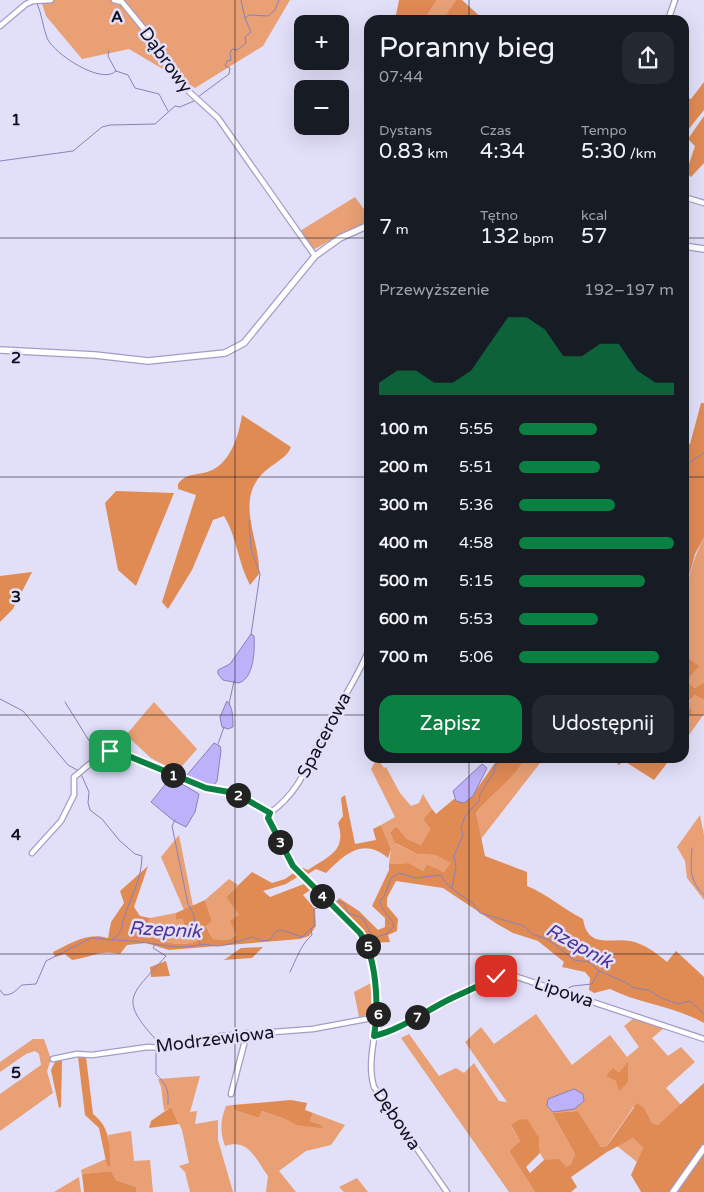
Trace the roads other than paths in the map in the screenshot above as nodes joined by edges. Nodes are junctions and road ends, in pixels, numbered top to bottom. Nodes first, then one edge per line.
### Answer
1 (52, 0) edge
2 (114, 0) edge
3 (675, 0) edge
4 (670, 15) edge
5 (0, 26) edge
6 (689, 198) edge
7 (704, 203) edge
8 (364, 227) edge
9 (689, 247) edge
10 (704, 249) edge
11 (315, 256) junction
12 (0, 350) edge
13 (364, 661) edge
14 (270, 813) junction
15 (32, 853) dead end
16 (377, 1017) junction
17 (247, 1034) junction
18 (374, 1036) junction
19 (704, 1039) edge
20 (53, 1059) dead end
21 (231, 1094) dead end
22 (704, 1148) edge
23 (447, 1192) edge
24 (673, 1192) edge

1 - 5 street
2 - 11 street, Dąbrowy
3 - 4 street
6 - 7 street
8 - 11 street
9 - 10 street
11 - 12 street
13 - 14 street, Spacerowa
14 - 15 street
14 - 16 street, Dębowa
16 - 17 street, Modrzewiowa
16 - 18 street, Dębowa
17 - 20 street, Modrzewiowa
17 - 21 street
18 - 19 street, Lipowa
18 - 23 street, Dębowa
22 - 24 street

